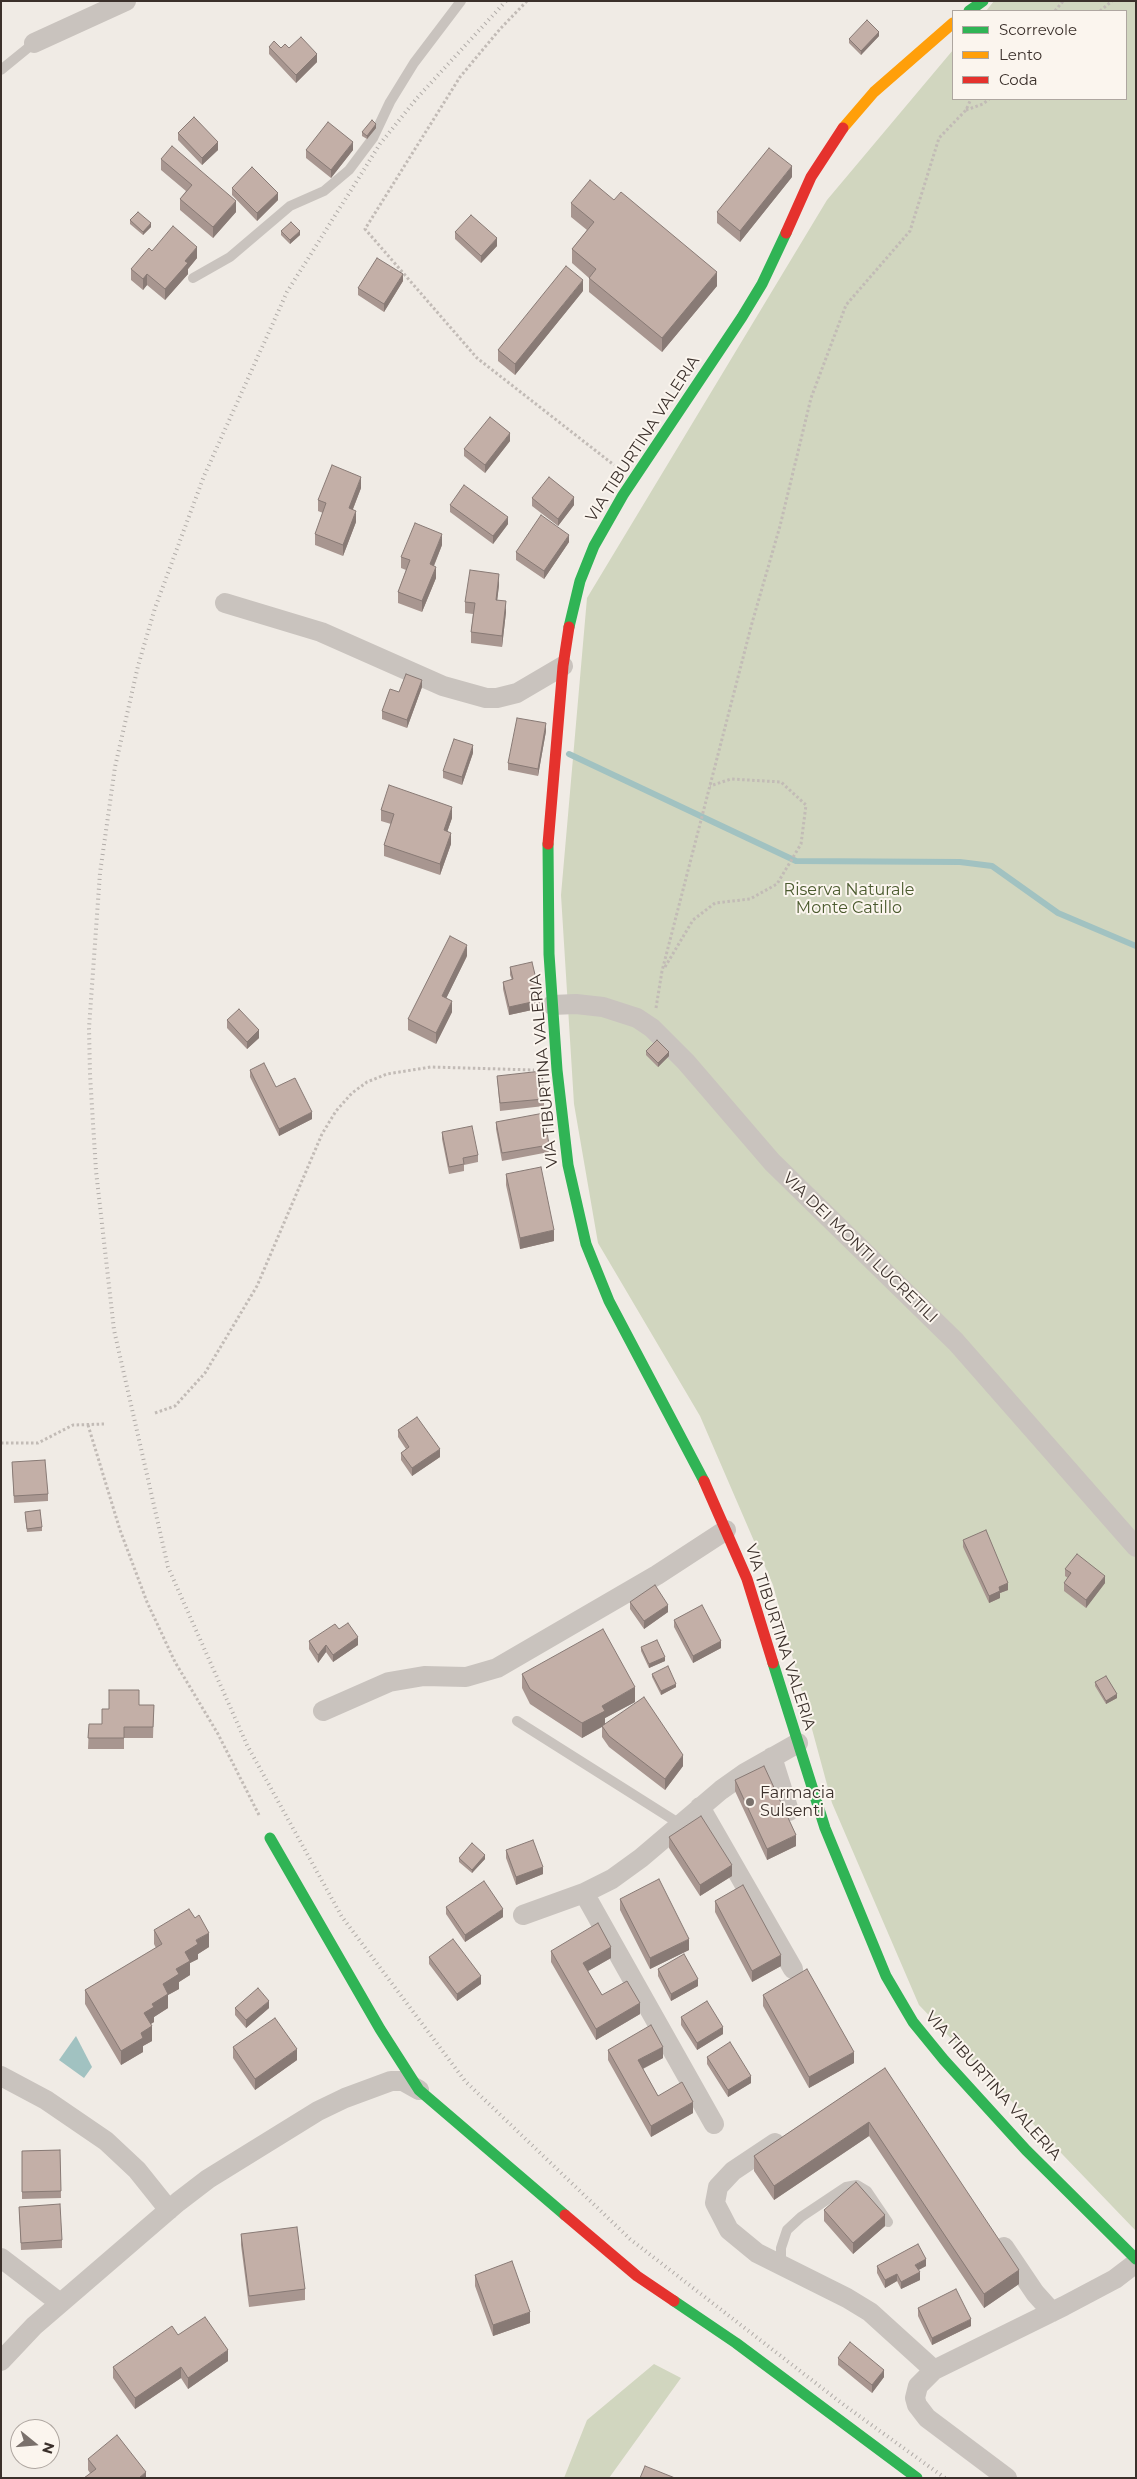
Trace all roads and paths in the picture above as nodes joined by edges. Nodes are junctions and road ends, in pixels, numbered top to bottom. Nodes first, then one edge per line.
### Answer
1 (126, 1) edge
2 (461, 1) edge
3 (527, 1) edge
4 (983, 1) edge
5 (1112, 1) edge
6 (970, 10) edge
7 (1101, 10) edge
8 (952, 24) edge
9 (34, 44) joint
10 (1, 70) edge
11 (970, 100) edge
12 (988, 100) edge
13 (966, 110) junction
14 (193, 278) dead end
15 (632, 479) junction
16 (225, 603) dead end
17 (563, 666) junction
18 (710, 786) junction
19 (662, 971) junction
20 (552, 1005) junction
21 (652, 1028) junction
22 (557, 1070) junction
23 (155, 1413) dead end
24 (104, 1424) dead end
25 (88, 1425) junction
26 (1, 1444) edge
27 (726, 1530) junction
28 (1136, 1547) edge
29 (323, 1711) dead end
30 (516, 1721) dead end
31 (798, 1743) junction
32 (772, 1757) junction
33 (700, 1807) junction
34 (789, 1811) dead end
35 (680, 1824) junction
36 (270, 1838) joint
37 (584, 1893) junction
38 (523, 1915) dead end
39 (793, 1969) dead end
40 (1, 2076) edge
41 (418, 2090) junction
42 (714, 2124) dead end
43 (790, 2134) edge
44 (169, 2210) junction
45 (888, 2222) dead end
46 (992, 2228) edge
47 (1, 2258) edge
48 (1136, 2261) edge
49 (781, 2266) junction
50 (60, 2303) junction
51 (1052, 2312) junction
52 (1, 2361) edge
53 (934, 2370) junction
54 (917, 2478) edge
55 (1007, 2478) edge

1 - 9 street
2 - 14 lane
3 - 15 path
4 - 6 main road
5 - 7 path
8 - 15 main road, VIA TIBURTINA VALERIA
9 - 10 lane
11 - 13 path
12 - 13 path
13 - 18 path
15 - 17 main road, VIA TIBURTINA VALERIA
16 - 17 street
17 - 20 main road, VIA TIBURTINA VALERIA
18 - 19 path
18 - 19 path
19 - 21 path
20 - 21 street, VIA DEI MONTI LUCRETILI
20 - 22 main road, VIA TIBURTINA VALERIA
21 - 28 street, VIA DEI MONTI LUCRETILI
22 - 23 path
22 - 27 main road, VIA TIBURTINA VALERIA
24 - 25 path
25 - 26 path
25 - 36 path
27 - 29 street
27 - 31 main road, VIA TIBURTINA VALERIA
30 - 35 lane
31 - 32 street
31 - 48 main road, VIA TIBURTINA VALERIA
32 - 33 street
32 - 34 street
33 - 35 street
33 - 39 street
35 - 37 street
36 - 41 main road
37 - 38 street
37 - 42 street
40 - 44 street
41 - 44 street
41 - 54 main road
43 - 49 street
44 - 50 street
45 - 49 lane
46 - 51 street
47 - 50 street
48 - 51 street
49 - 53 street
50 - 52 street
51 - 53 street
53 - 55 street

